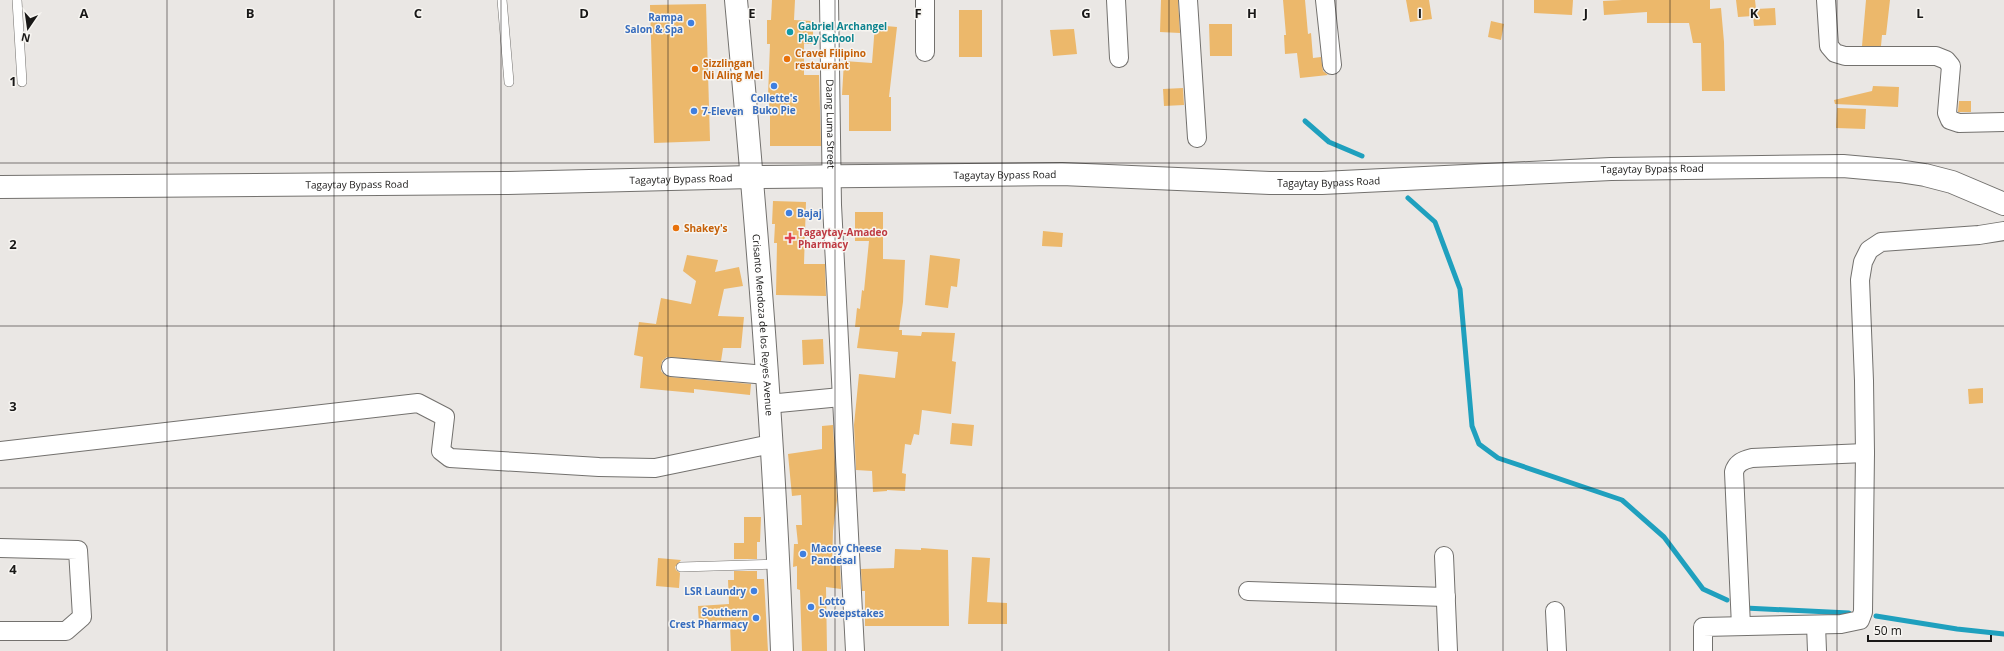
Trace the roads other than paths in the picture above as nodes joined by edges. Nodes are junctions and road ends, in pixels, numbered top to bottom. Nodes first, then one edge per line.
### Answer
1 (17, 0) edge
2 (502, 0) edge
3 (736, 0) edge
4 (829, 0) edge
5 (925, 0) edge
6 (1116, 0) edge
7 (1188, 0) edge
8 (1325, 0) edge
9 (1826, 0) edge
10 (925, 52) dead end
11 (1119, 58) dead end
12 (1332, 65) dead end
13 (22, 82) dead end
14 (509, 82) dead end
15 (2004, 122) edge
16 (1197, 138) dead end
17 (752, 177) junction
18 (831, 177) junction
19 (0, 187) edge
20 (2004, 204) edge
21 (2004, 231) edge
22 (671, 367) dead end
23 (766, 375) junction
24 (841, 397) junction
25 (768, 404) junction
26 (771, 444) junction
27 (0, 451) edge
28 (1865, 453) junction
29 (0, 548) edge
30 (1444, 556) dead end
31 (779, 564) junction
32 (682, 568) dead end
33 (1248, 591) dead end
34 (1446, 596) junction
35 (1555, 611) dead end
36 (1816, 625) junction
37 (1741, 626) junction
38 (0, 631) edge
39 (782, 651) edge
40 (855, 651) edge
41 (1448, 651) edge
42 (1557, 651) edge
43 (1703, 651) edge
44 (1817, 651) edge

1 - 13 lane
2 - 14 lane
3 - 17 main road, Crisanto Mendoza de los Reyes Avenue
4 - 18 street, Daang Luma Street
5 - 10 street
6 - 11 street
7 - 16 street
8 - 12 street
9 - 15 street
17 - 18 main road, Tagaytay Bypass Road
17 - 19 main road, Tagaytay Bypass Road
17 - 23 main road, Crisanto Mendoza de los Reyes Avenue
18 - 20 main road, Tagaytay Bypass Road
18 - 24 street, Daang Luma Street
21 - 28 street
22 - 23 street
23 - 25 main road, Crisanto Mendoza de los Reyes Avenue
24 - 25 street
24 - 40 street, Daang Luma Street
25 - 26 main road, Crisanto Mendoza de los Reyes Avenue
26 - 27 street
26 - 31 main road, Crisanto Mendoza de los Reyes Avenue
28 - 36 street
28 - 37 street
29 - 38 street
30 - 34 street
31 - 32 lane
31 - 39 main road, Crisanto Mendoza de los Reyes Avenue
33 - 34 street
34 - 41 street
35 - 42 street
36 - 37 street
36 - 44 street
37 - 43 street

